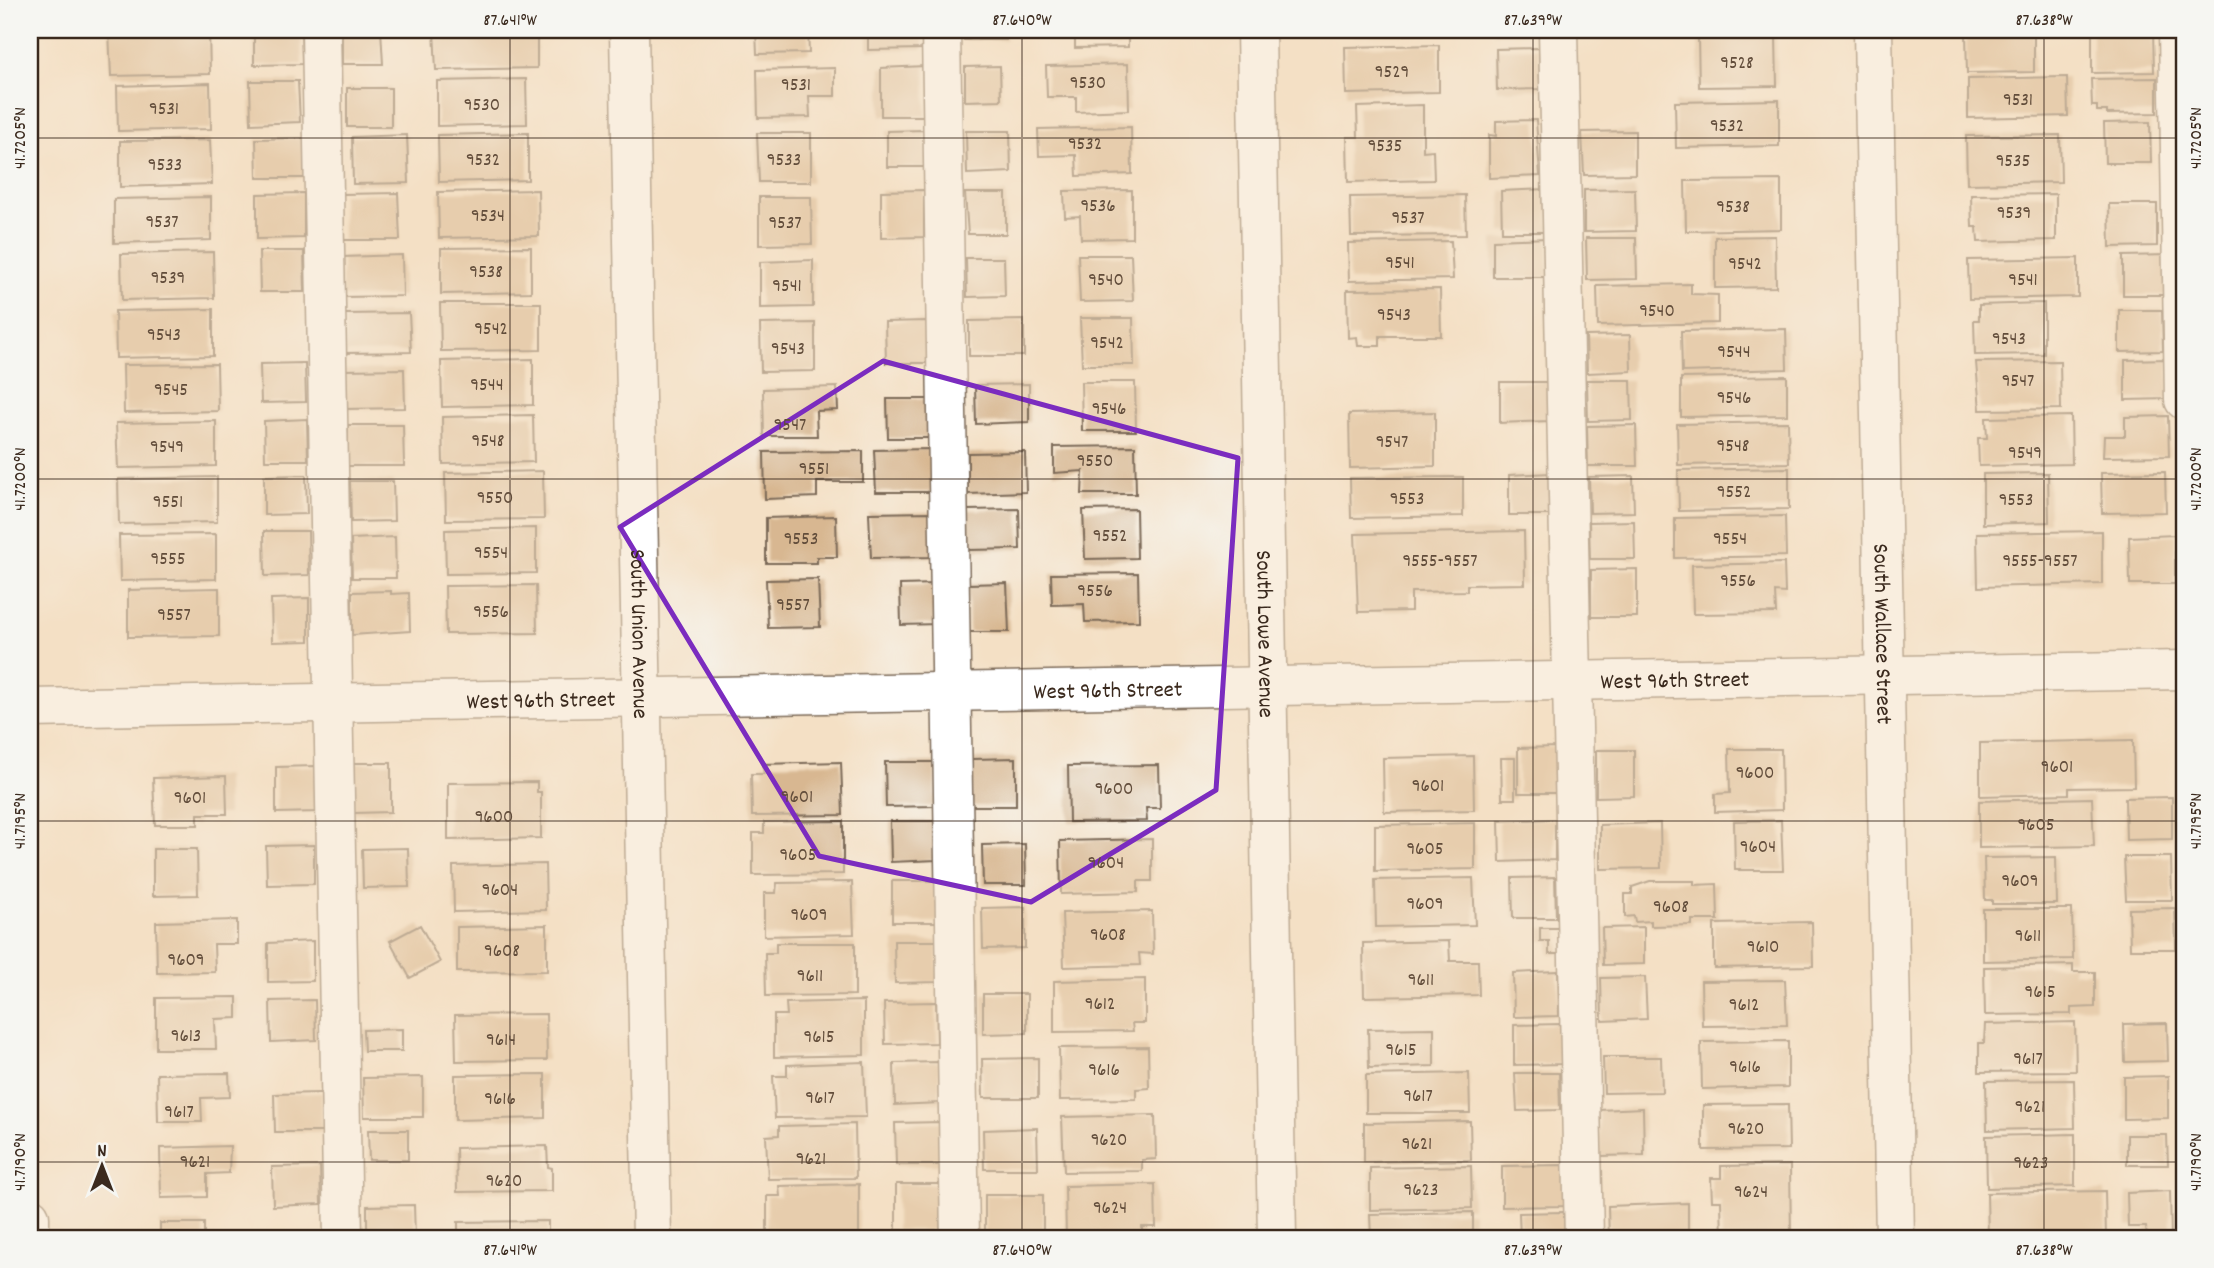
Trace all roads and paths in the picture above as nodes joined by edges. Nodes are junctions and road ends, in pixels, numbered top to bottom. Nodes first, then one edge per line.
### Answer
1 (321, 30) edge
2 (629, 30) edge
3 (941, 30) edge
4 (1256, 30) edge
5 (1558, 30) edge
6 (1873, 30) edge
7 (2178, 30) edge
8 (2184, 400) edge
9 (2184, 670) edge
10 (1885, 675) junction
11 (1572, 681) junction
12 (1267, 686) junction
13 (950, 692) junction
14 (642, 697) junction
15 (332, 702) junction
16 (30, 708) edge
17 (30, 1217) edge
18 (30, 1238) edge
19 (343, 1238) edge
20 (652, 1238) edge
21 (960, 1238) edge
22 (1277, 1238) edge
23 (1584, 1238) edge
24 (1895, 1238) edge

1 - 15 street
2 - 14 street, South Union Avenue
3 - 13 street
4 - 12 street, South Lowe Avenue
5 - 11 street
6 - 10 street, South Wallace Street
7 - 8 street
9 - 10 street, West 96th Street
10 - 11 street, West 96th Street
10 - 24 street, South Wallace Street
11 - 12 street, West 96th Street
11 - 23 street
12 - 13 street, West 96th Street
12 - 22 street, South Lowe Avenue
13 - 14 street, West 96th Street
13 - 21 street
14 - 15 street, West 96th Street
14 - 20 street, South Union Avenue
15 - 16 street, West 96th Street
15 - 19 street
17 - 18 street

